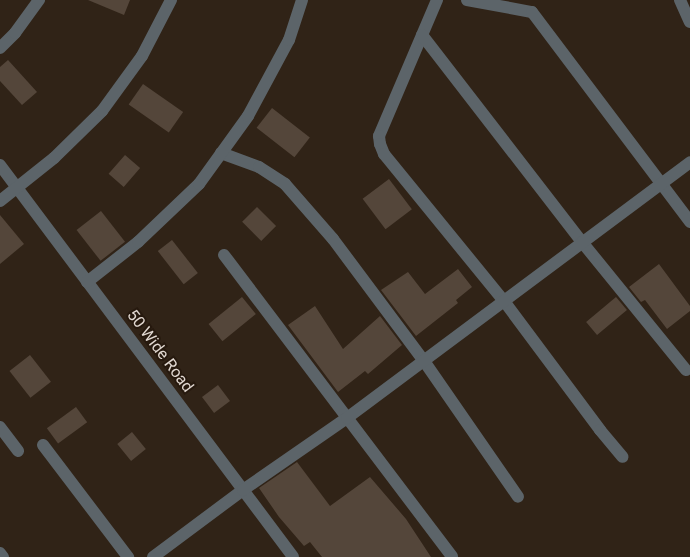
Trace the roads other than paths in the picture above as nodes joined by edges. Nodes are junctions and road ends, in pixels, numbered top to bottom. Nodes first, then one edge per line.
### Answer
1 (40, 0) edge
2 (171, 0) edge
3 (302, 0) edge
4 (437, 0) edge
5 (467, 0) edge
6 (680, 0) edge
7 (690, 22) edge
8 (422, 35) junction
9 (0, 48) edge
10 (221, 153) junction
11 (690, 162) edge
12 (0, 165) edge
13 (660, 183) junction
14 (17, 188) junction
15 (0, 201) edge
16 (690, 222) edge
17 (582, 242) junction
18 (224, 255) dead end
19 (87, 282) junction
20 (504, 301) junction
21 (424, 361) junction
22 (686, 370) dead end
23 (347, 418) junction
24 (0, 427) edge
25 (43, 445) dead end
26 (18, 451) dead end
27 (623, 457) dead end
28 (243, 490) junction
29 (518, 498) dead end
30 (0, 553) edge
31 (3, 557) edge
32 (128, 557) edge
33 (153, 557) edge
34 (293, 557) edge
35 (452, 557) edge

1 - 9 street
2 - 14 street
3 - 10 street
4 - 8 street
5 - 13 street
6 - 7 street
8 - 17 street
8 - 20 street
10 - 19 street
10 - 21 street
11 - 13 street
12 - 14 street, 50 Wide Road
13 - 16 street
13 - 17 street
14 - 15 street
14 - 19 street, 50 Wide Road
17 - 20 street
17 - 22 street
18 - 23 street
19 - 28 street, 50 Wide Road
20 - 21 street
20 - 27 street
21 - 23 street
21 - 29 street
23 - 28 street
23 - 35 street
24 - 26 street
25 - 32 street
28 - 33 street
28 - 34 street, 50 Wide Road
30 - 31 street

